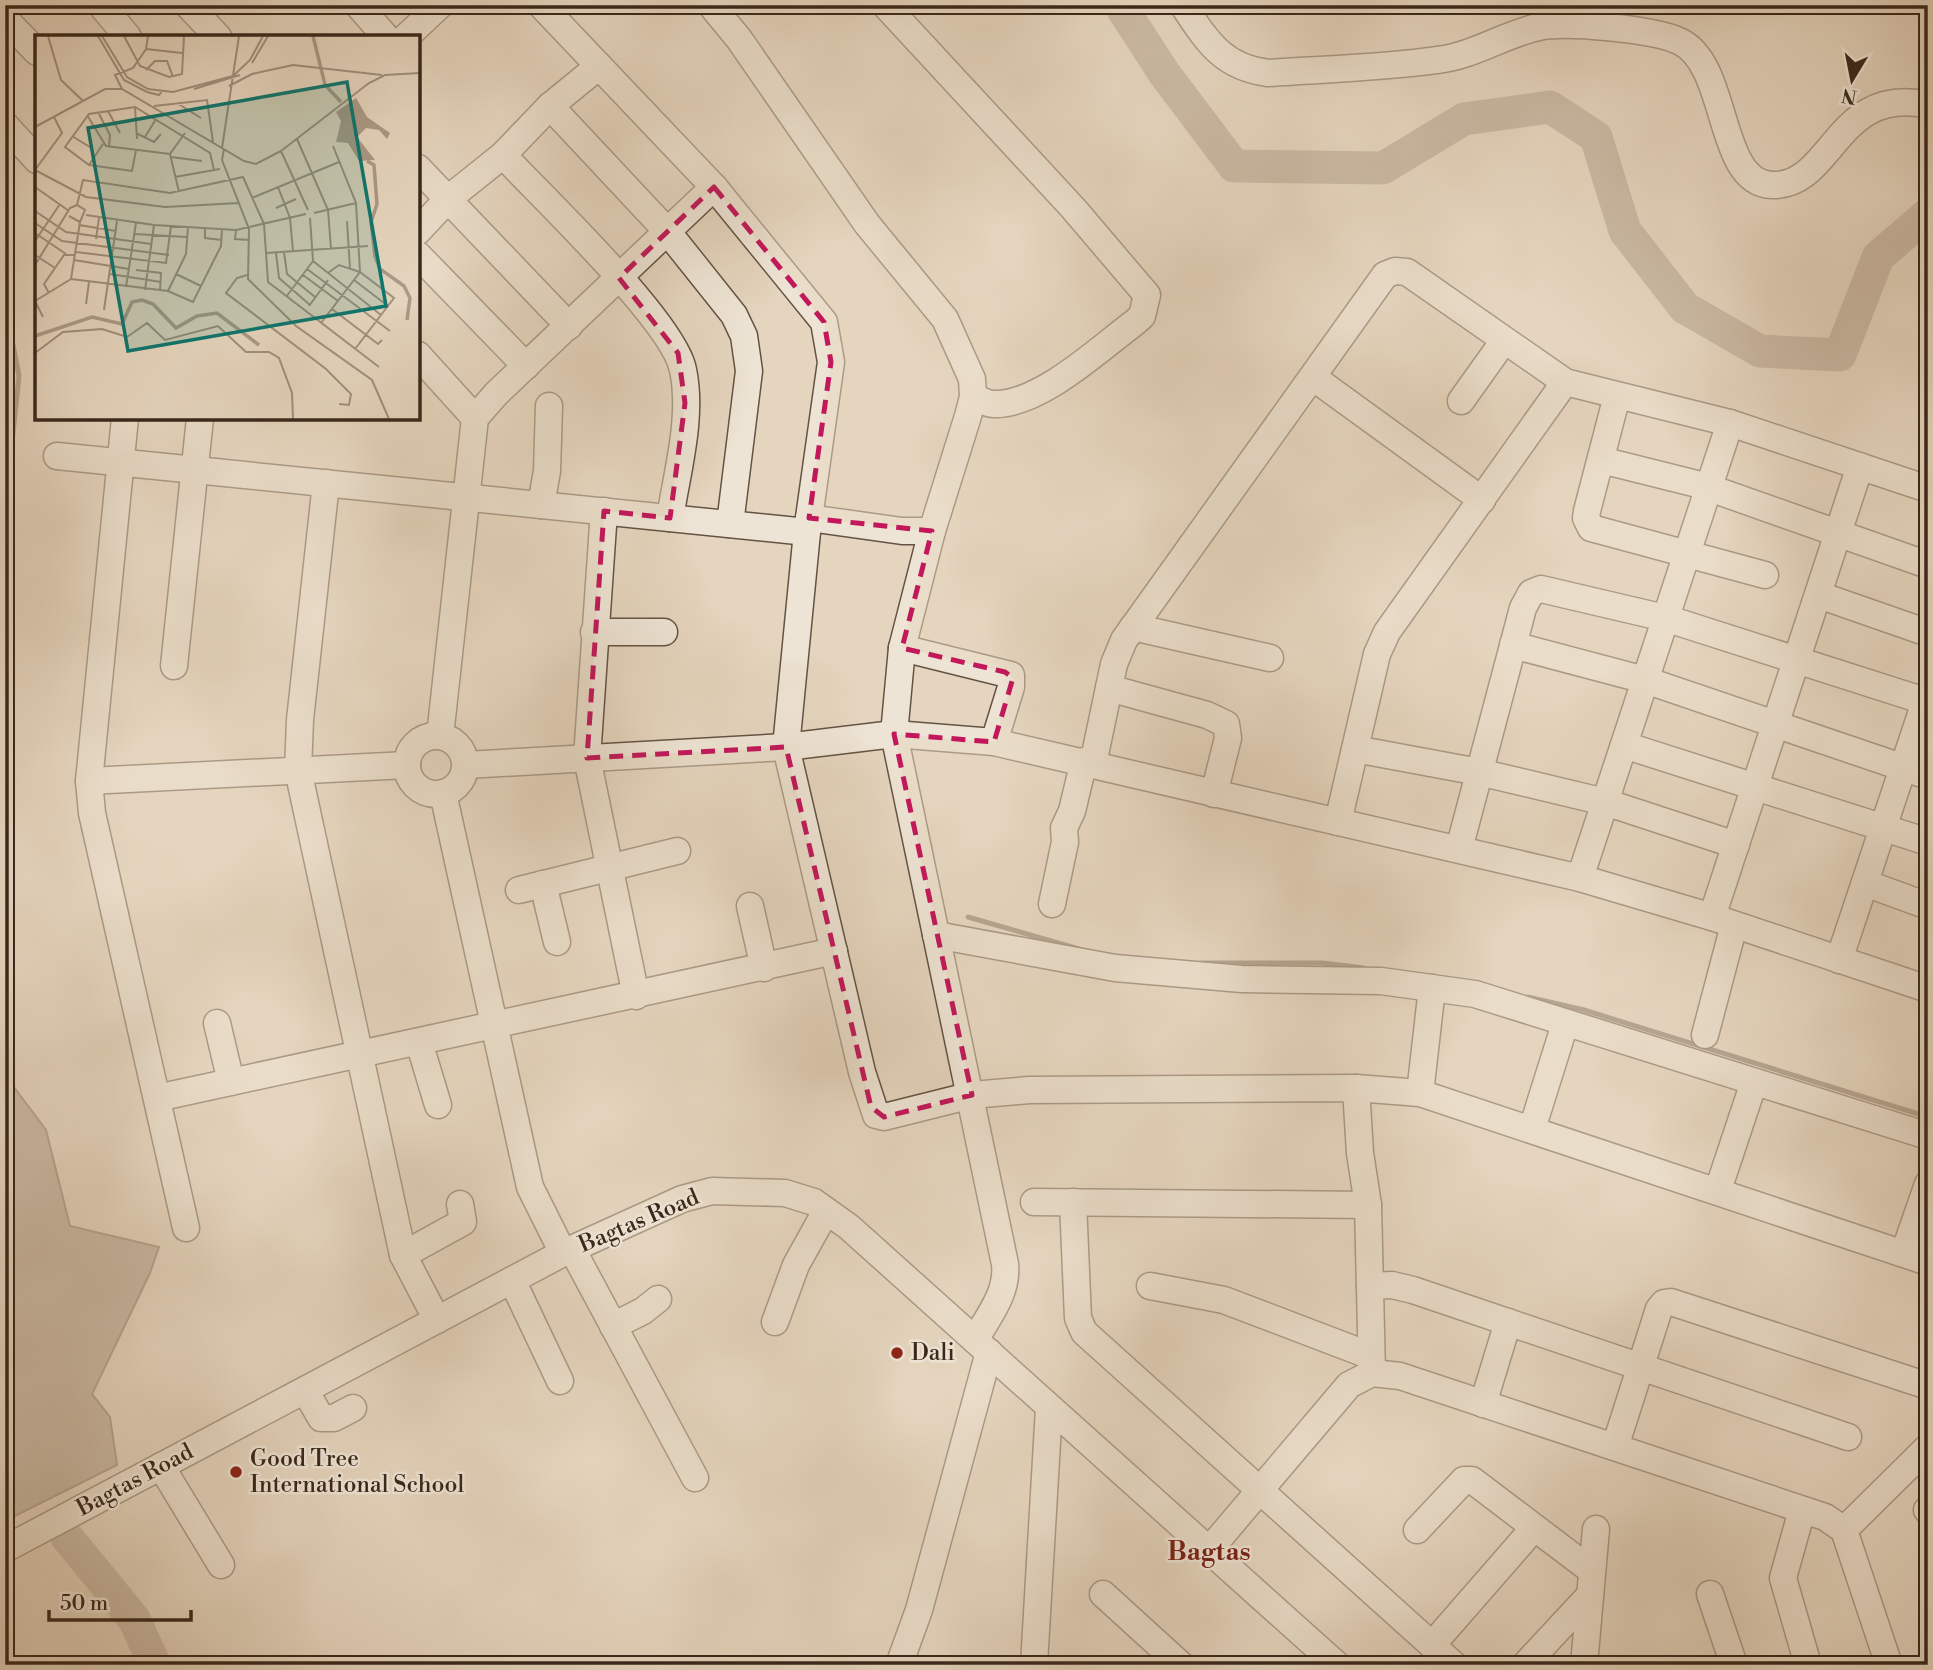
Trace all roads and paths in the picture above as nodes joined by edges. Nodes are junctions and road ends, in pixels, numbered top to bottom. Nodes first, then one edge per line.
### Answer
1 (101, 5) edge
2 (358, 5) edge
3 (440, 5) edge
4 (711, 5) edge
5 (885, 5) edge
6 (1183, 5) edge
7 (547, 7) edge
8 (5, 19) edge
9 (126, 35) edge
10 (384, 35) edge
11 (408, 35) edge
12 (35, 50) edge
13 (599, 66) junction
14 (1928, 105) edge
15 (550, 106) junction
16 (5, 125) edge
17 (503, 155) junction
18 (35, 158) edge
19 (420, 170) edge
20 (714, 187) junction
21 (449, 199) junction
22 (420, 228) edge
23 (667, 231) junction
24 (420, 257) edge
25 (619, 278) junction
26 (569, 326) junction
27 (1503, 342) junction
28 (420, 357) edge
29 (526, 366) junction
30 (1314, 377) junction
31 (1565, 382) junction
32 (1617, 396) junction
33 (973, 397) junction
34 (1461, 401) dead end
35 (550, 406) dead end
36 (475, 418) junction
37 (125, 420) edge
38 (200, 420) edge
39 (1730, 423) junction
40 (57, 456) dead end
41 (1601, 460) junction
42 (120, 462) junction
43 (1860, 466) junction
44 (193, 469) junction
45 (326, 483) junction
46 (1709, 487) junction
47 (1928, 489) edge
48 (465, 498) junction
49 (1482, 500) junction
50 (541, 505) junction
51 (604, 512) junction
52 (670, 518) junction
53 (730, 524) junction
54 (808, 525) junction
55 (932, 531) junction
56 (1839, 532) junction
57 (1687, 554) junction
58 (1928, 565) edge
59 (1765, 575) dead end
60 (1819, 595) junction
61 (1665, 618) junction
62 (1133, 626) junction
63 (594, 632) junction
64 (664, 632) dead end
65 (1928, 633) edge
66 (1513, 645) junction
67 (902, 648) junction
68 (1270, 657) dead end
69 (1797, 660) junction
70 (174, 666) dead end
71 (1645, 680) junction
72 (1109, 688) junction
73 (1927, 699) edge
74 (1776, 725) junction
75 (894, 734) junction
76 (440, 736) junction
77 (994, 742) junction
78 (1624, 745) junction
79 (786, 747) junction
80 (1355, 749) junction
81 (587, 758) junction
82 (1089, 762) junction
83 (407, 765) junction
84 (466, 765) junction
85 (298, 770) junction
86 (1479, 772) junction
87 (1916, 772) edge
88 (89, 780) junction
89 (1756, 786) junction
90 (443, 793) junction
91 (1214, 794) junction
92 (1605, 802) junction
93 (1338, 822) junction
94 (1884, 827) junction
95 (1928, 842) edge
96 (1736, 845) junction
97 (1459, 849) junction
98 (677, 850) dead end
99 (610, 867) junction
100 (1580, 878) junction
101 (1865, 883) junction
102 (1052, 904) dead end
103 (750, 906) dead end
104 (1928, 906) edge
105 (1723, 921) junction
106 (936, 935) junction
107 (557, 942) dead end
108 (834, 951) junction
109 (1839, 960) junction
110 (764, 968) junction
111 (1432, 988) junction
112 (1928, 989) edge
113 (636, 996) junction
114 (217, 1023) dead end
115 (1565, 1024) junction
116 (493, 1026) junction
117 (1704, 1035) dead end
118 (419, 1042) junction
119 (359, 1055) junction
120 (231, 1082) junction
121 (1754, 1082) junction
122 (1356, 1088) junction
123 (1420, 1093) junction
124 (972, 1095) junction
125 (157, 1098) junction
126 (438, 1105) dead end
127 (1532, 1129) junction
128 (1928, 1136) edge
129 (1928, 1184) edge
130 (1718, 1190) junction
131 (1034, 1202) dead end
132 (1073, 1202) junction
133 (460, 1204) dead end
134 (1368, 1205) junction
135 (826, 1211) junction
136 (186, 1228) dead end
137 (568, 1251) junction
138 (404, 1255) junction
139 (1916, 1258) edge
140 (512, 1280) junction
141 (1150, 1286) dead end
142 (1370, 1286) junction
143 (658, 1299) dead end
144 (437, 1320) junction
145 (775, 1322) dead end
146 (1508, 1322) junction
147 (613, 1326) junction
148 (982, 1346) junction
149 (1371, 1364) junction
150 (1642, 1366) junction
151 (560, 1381) dead end
152 (1928, 1386) edge
153 (304, 1390) junction
154 (1483, 1404) junction
155 (353, 1408) dead end
156 (1049, 1408) junction
157 (1848, 1437) dead end
158 (1615, 1447) junction
159 (1928, 1447) edge
160 (161, 1466) junction
161 (695, 1478) dead end
162 (1258, 1491) junction
163 (1802, 1510) junction
164 (1534, 1528) junction
165 (1596, 1529) dead end
166 (1417, 1530) dead end
167 (1844, 1530) junction
168 (5, 1549) edge
169 (1210, 1549) junction
170 (221, 1565) dead end
171 (1591, 1583) junction
172 (1102, 1594) dead end
173 (1710, 1594) dead end
174 (1432, 1645) junction
175 (899, 1665) edge
176 (1034, 1665) edge
177 (1181, 1665) edge
178 (1338, 1665) edge
179 (1454, 1665) edge
180 (1525, 1665) edge
181 (1584, 1665) edge
182 (1734, 1665) edge
183 (1808, 1665) edge
184 (1889, 1665) edge

1 - 9 street
2 - 10 street
3 - 11 street
4 - 33 street
5 - 33 street
6 - 14 street
7 - 13 street
8 - 12 street
13 - 15 street
13 - 20 street
15 - 17 street
15 - 23 street
16 - 18 street
17 - 21 street
17 - 25 street
19 - 21 street
20 - 23 street
20 - 54 street
21 - 22 street
21 - 26 street
23 - 25 street
23 - 53 street
24 - 29 street
25 - 26 street
25 - 52 street
26 - 29 street
27 - 30 street
27 - 31 street
27 - 34 street
28 - 36 street
29 - 36 street
30 - 49 street
30 - 62 street
31 - 32 street
31 - 49 street
32 - 39 street
32 - 41 street
33 - 55 street
35 - 50 street
36 - 48 street
37 - 42 street
38 - 44 street
39 - 43 street
39 - 46 street
40 - 42 street
41 - 46 street
41 - 57 street
42 - 44 street
42 - 88 street
43 - 47 street
43 - 56 street
44 - 45 street
44 - 70 street
45 - 48 street
45 - 85 street
46 - 56 street
46 - 57 street
48 - 50 street
48 - 76 street
49 - 80 street
50 - 51 street
51 - 52 street
51 - 63 street
52 - 53 street
53 - 54 street
54 - 55 street
54 - 79 street
55 - 67 street
56 - 58 street
56 - 60 street
57 - 59 street
57 - 61 street
60 - 65 street
60 - 69 street
61 - 66 street
61 - 69 street
61 - 71 street
62 - 68 street
62 - 72 street
63 - 64 street
63 - 81 street
66 - 71 street
66 - 86 street
67 - 75 street
67 - 77 street
69 - 73 street
69 - 74 street
71 - 74 street
71 - 78 street
72 - 82 street
72 - 91 street
73 - 87 street
74 - 87 street
74 - 89 street
75 - 77 street
75 - 79 street
75 - 106 street
76 - 83 street
76 - 84 street
77 - 82 street
78 - 89 street
78 - 92 street
79 - 81 street
79 - 108 street
80 - 86 street
80 - 93 street
81 - 84 street
81 - 99 street
82 - 91 street
82 - 102 street
83 - 85 street
83 - 90 street
84 - 90 street
85 - 88 street
85 - 119 street
86 - 92 street
86 - 97 street
87 - 94 street
88 - 125 street
89 - 94 street
89 - 96 street
90 - 116 street
91 - 93 street
92 - 96 street
92 - 100 street
93 - 97 street
94 - 95 street
94 - 101 street
96 - 105 street
97 - 100 street
98 - 99 street
99 - 107 street
99 - 113 street
100 - 105 street
101 - 104 street
101 - 109 street
103 - 110 street
105 - 109 street
105 - 117 street
106 - 111 street
106 - 124 street
108 - 110 street
108 - 124 street
109 - 112 street
110 - 113 street
111 - 115 street
111 - 123 street
113 - 116 street
114 - 120 street
115 - 121 street
115 - 127 street
116 - 118 street
116 - 137 street
118 - 119 street
118 - 126 street
119 - 120 street
119 - 138 street
120 - 125 street
121 - 128 street
121 - 130 street
122 - 123 street
122 - 124 street
122 - 134 street
123 - 127 street
124 - 148 street
125 - 136 street
127 - 130 street
129 - 139 street
130 - 139 street
131 - 132 street
132 - 134 street
132 - 162 street
133 - 138 street
134 - 142 street
135 - 137 street, Bagtas Road
135 - 145 street
135 - 148 street, Bagtas Road
137 - 140 street, Bagtas Road
137 - 147 street
138 - 144 street
140 - 144 street, Bagtas Road
140 - 151 street
141 - 149 street
142 - 146 street
142 - 149 street
143 - 147 street
144 - 153 street, Bagtas Road
146 - 150 street
146 - 154 street
147 - 161 street
148 - 156 street, Bagtas Road
148 - 175 street
149 - 154 street
149 - 162 street
150 - 152 street
150 - 157 street
150 - 158 street
153 - 155 street
153 - 160 street, Bagtas Road
154 - 158 street
156 - 169 street, Bagtas Road
156 - 176 street
158 - 163 street
159 - 167 street
160 - 168 street, Bagtas Road
160 - 170 street
162 - 169 street
162 - 174 street
163 - 167 street
163 - 183 street
164 - 166 street
164 - 171 street
164 - 174 street
165 - 171 street
167 - 184 street
169 - 178 street, Bagtas Road
171 - 180 street
171 - 181 street
172 - 177 street
173 - 182 street
174 - 179 street

